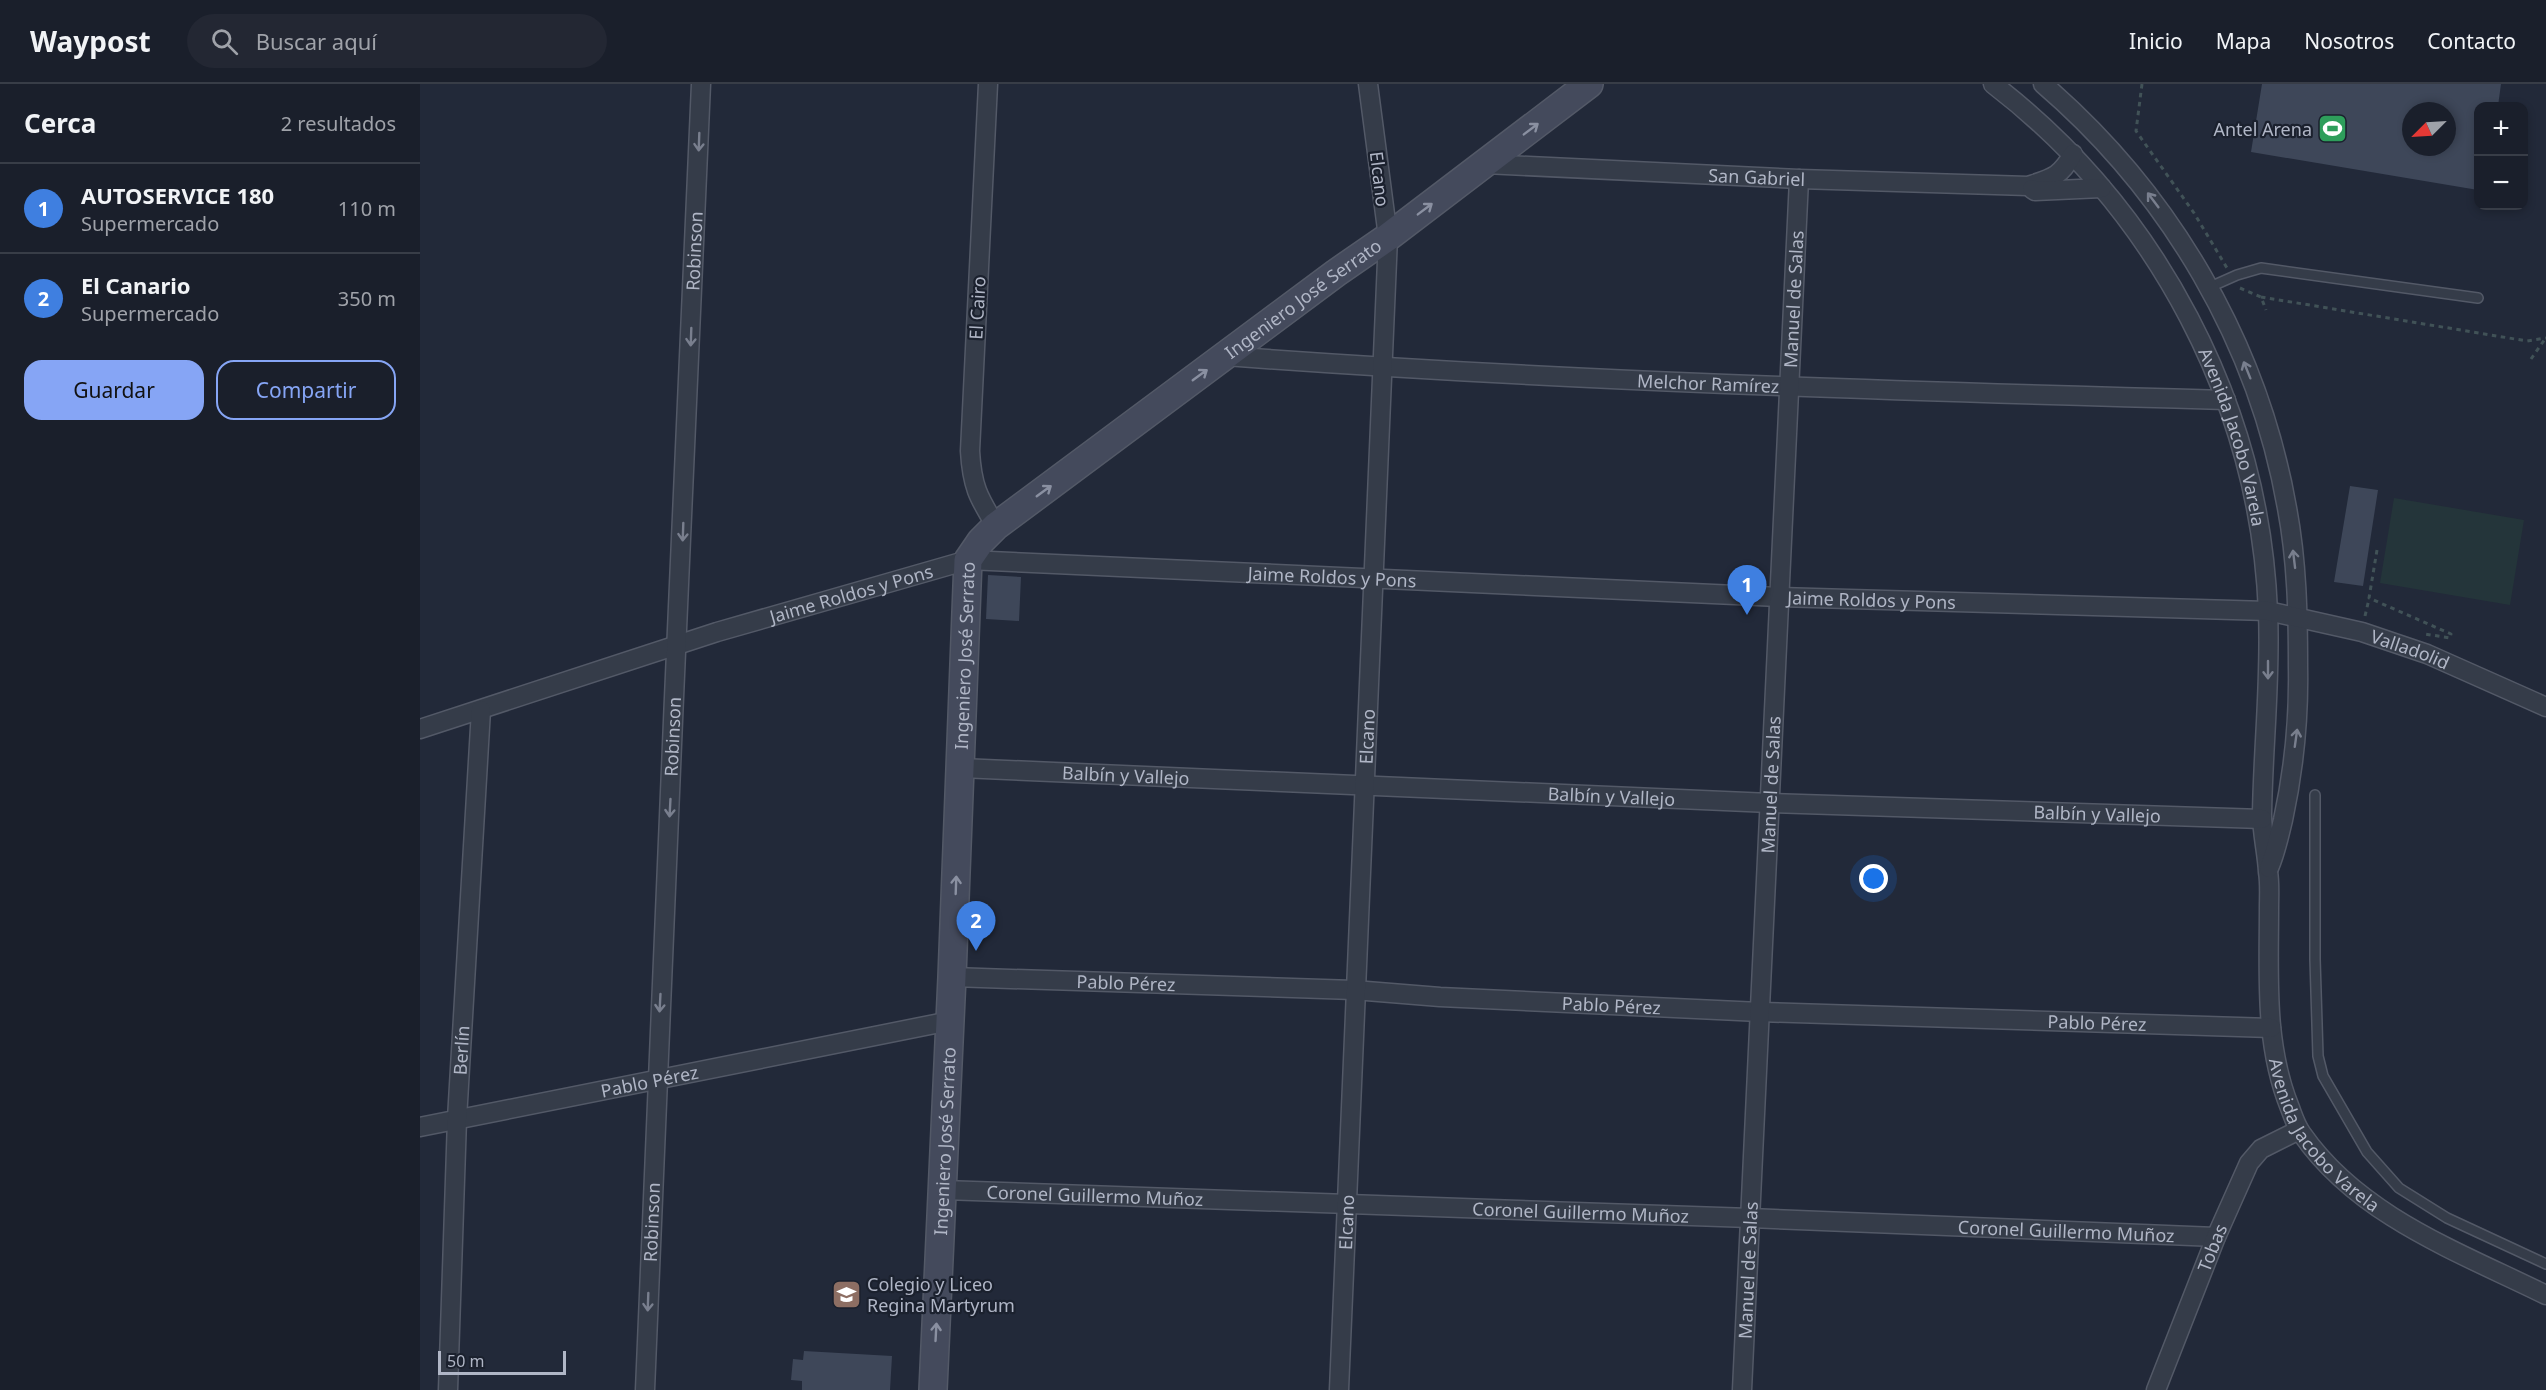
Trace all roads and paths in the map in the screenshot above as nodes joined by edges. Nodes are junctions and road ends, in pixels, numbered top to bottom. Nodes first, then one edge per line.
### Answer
1 (701, 84) edge
2 (988, 84) edge
3 (1368, 84) edge
4 (1589, 84) edge
5 (1993, 84) edge
6 (2043, 84) edge
7 (2142, 84) edge
8 (2074, 110) junction
9 (2051, 132) junction
10 (2073, 154) junction
11 (1485, 164) junction
12 (1799, 179) junction
13 (2028, 186) junction
14 (2102, 188) junction
15 (1388, 237) junction
16 (2231, 277) junction
17 (2210, 287) junction
18 (2260, 297) junction
19 (2478, 298) dead end
20 (2183, 303) junction
21 (2266, 310) dead end
22 (2546, 338) edge
23 (1226, 356) junction
24 (2530, 359) dead end
25 (1382, 368) junction
26 (1790, 388) junction
27 (2226, 400) junction
28 (996, 526) junction
29 (2377, 550) dead end
30 (968, 560) junction
31 (1372, 580) junction
32 (1779, 597) junction
33 (2369, 598) junction
34 (2268, 611) junction
35 (2298, 617) junction
36 (2362, 632) junction
37 (2418, 632) dead end
38 (678, 645) junction
39 (2546, 707) edge
40 (481, 711) junction
41 (420, 729) edge
42 (961, 768) junction
43 (1364, 786) junction
44 (2315, 795) dead end
45 (1770, 803) junction
46 (2262, 819) junction
47 (2268, 869) junction
48 (952, 977) junction
49 (1354, 990) junction
50 (1760, 1012) junction
51 (950, 1021) junction
52 (2271, 1028) junction
53 (656, 1079) junction
54 (457, 1119) junction
55 (420, 1127) edge
56 (2299, 1130) junction
57 (943, 1190) junction
58 (1345, 1203) junction
59 (1750, 1218) junction
60 (2216, 1237) junction
61 (2546, 1264) edge
62 (2546, 1295) edge
63 (448, 1390) edge
64 (645, 1390) edge
65 (933, 1390) edge
66 (1339, 1390) edge
67 (1742, 1390) edge
68 (2156, 1390) edge

1 -> 38 street, Robinson
2 - 28 street, El Cairo
3 - 15 street, Elcano
11 -> 4 street, Ingeniero José Serrato
5 - 9 street, Avenida Jacobo Varela
6 - 8 street, Avenida Jacobo Varela
7 - 16 path
8 - 9 street
17 -> 8 street, Avenida Jacobo Varela
9 - 10 street, Avenida Jacobo Varela
10 - 13 street, San Gabriel
10 - 14 street, Avenida Jacobo Varela
11 - 12 street, San Gabriel
15 -> 11 street, Ingeniero José Serrato
12 - 13 street, San Gabriel
12 - 26 street, Manuel de Salas
13 - 14 street, San Gabriel
14 - 20 street, Avenida Jacobo Varela
15 - 23 street, Ingeniero José Serrato
15 - 25 street, Elcano
16 - 17 lane
16 - 18 path
16 - 19 lane
17 - 20 street
35 -> 17 street, Avenida Jacobo Varela
18 - 21 path
18 - 22 path
20 - 27 street, Avenida Jacobo Varela
22 - 24 path
23 - 25 street, Melchor Ramírez
28 -> 23 street, Ingeniero José Serrato
25 - 26 street, Melchor Ramírez
25 - 31 street, Elcano
26 - 27 street, Melchor Ramírez
26 - 32 street, Manuel de Salas
27 - 34 street, Avenida Jacobo Varela
28 - 30 street, Ingeniero José Serrato
29 - 33 path
30 - 31 street, Jaime Roldos y Pons
30 - 38 street, Jaime Roldos y Pons
30 - 42 street, Ingeniero José Serrato
31 - 32 street, Jaime Roldos y Pons
31 - 43 street, Elcano
32 - 34 street, Jaime Roldos y Pons
32 - 45 street, Manuel de Salas
33 - 36 path
33 - 37 path
34 - 35 street, Valladolid
34 -> 46 street, Avenida Jacobo Varela
35 - 36 street, Valladolid
47 -> 35 street, Avenida Jacobo Varela
36 - 39 street, Valladolid
38 - 40 street, Jaime Roldos y Pons
38 -> 53 street, Robinson
40 - 41 street, Jaime Roldos y Pons
40 - 54 street, Berlín
42 - 43 street, Balbín y Vallejo
48 -> 42 street, Ingeniero José Serrato
43 - 45 street, Balbín y Vallejo
43 - 49 street, Elcano
44 - 61 lane
45 - 46 street, Balbín y Vallejo
45 - 50 street, Manuel de Salas
46 - 47 street, Avenida Jacobo Varela
47 - 52 street, Avenida Jacobo Varela
48 - 49 street, Pablo Pérez
48 - 51 street, Ingeniero José Serrato
49 - 50 street, Pablo Pérez
49 - 58 street, Elcano
50 - 52 street, Pablo Pérez
50 - 59 street, Manuel de Salas
51 - 53 street, Pablo Pérez
51 - 57 street, Ingeniero José Serrato
52 - 56 street, Avenida Jacobo Varela
53 - 54 street, Pablo Pérez
53 -> 64 street, Robinson
54 - 55 street, Pablo Pérez
54 - 63 street, Berlín
56 - 60 street, Tobas
56 - 62 street, Avenida Jacobo Varela
57 - 58 street, Coronel Guillermo Muñoz
65 -> 57 street, Ingeniero José Serrato
58 - 59 street, Coronel Guillermo Muñoz
58 - 66 street, Elcano
59 - 60 street, Coronel Guillermo Muñoz
59 - 67 street, Manuel de Salas
60 - 68 street, Tobas

